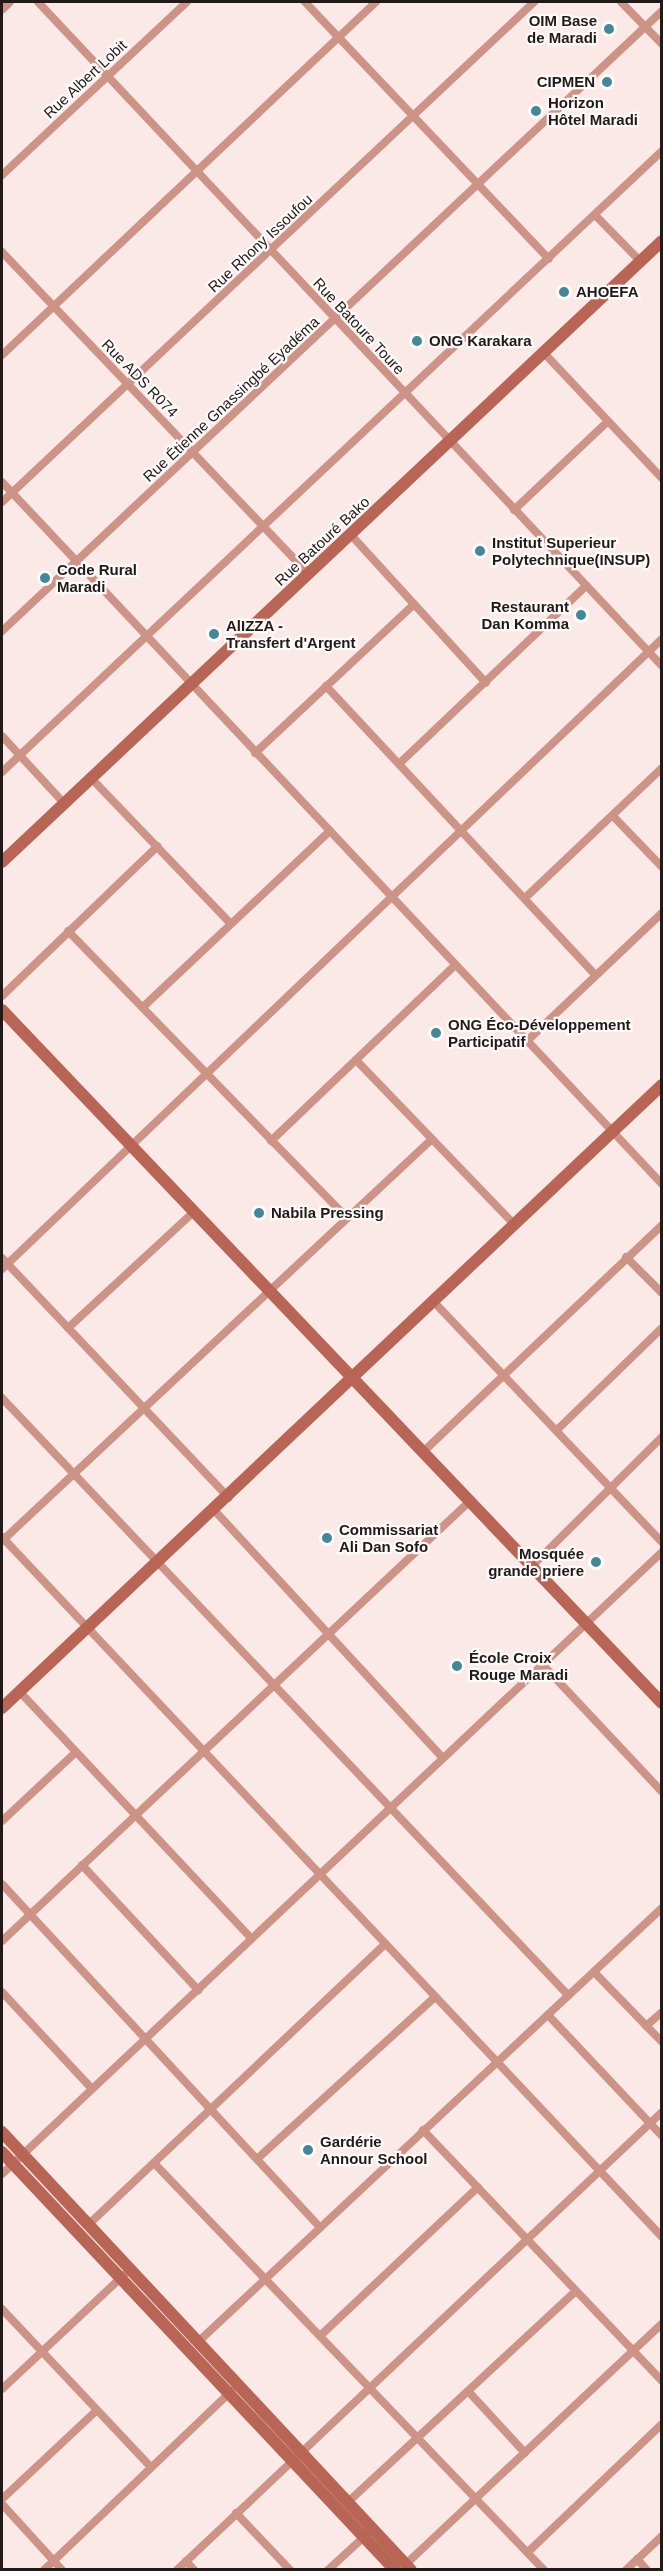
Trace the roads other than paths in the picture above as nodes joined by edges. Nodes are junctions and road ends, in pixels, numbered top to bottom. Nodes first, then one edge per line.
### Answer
1 (10, 2) edge
2 (38, 2) edge
3 (187, 2) edge
4 (304, 2) edge
5 (376, 2) edge
6 (534, 2) edge
7 (621, 2) edge
8 (2, 10) edge
9 (662, 11) edge
10 (645, 27) junction
11 (338, 36) junction
12 (662, 44) edge
13 (108, 77) junction
14 (413, 116) junction
15 (662, 151) edge
16 (195, 168) junction
17 (2, 175) edge
18 (478, 184) junction
19 (595, 215) junction
20 (662, 241) edge
21 (2, 252) edge
22 (273, 252) junction
23 (549, 259) junction
24 (640, 261) junction
25 (53, 306) junction
26 (335, 321) junction
27 (544, 353) junction
28 (2, 355) edge
29 (128, 385) junction
30 (404, 393) junction
31 (607, 422) junction
32 (450, 442) junction
33 (193, 453) junction
34 (662, 478) edge
35 (2, 482) edge
36 (12, 493) junction
37 (2, 502) edge
38 (514, 510) junction
39 (262, 525) junction
40 (351, 535) junction
41 (76, 561) junction
42 (309, 574) junction
43 (586, 586) junction
44 (414, 604) junction
45 (2, 631) edge
46 (146, 636) junction
47 (662, 639) edge
48 (648, 652) junction
49 (662, 666) edge
50 (189, 683) junction
51 (486, 683) junction
52 (326, 686) junction
53 (2, 736) edge
54 (255, 753) junction
55 (20, 755) junction
56 (400, 763) junction
57 (662, 768) edge
58 (2, 772) edge
59 (90, 777) junction
60 (63, 802) junction
61 (613, 816) junction
62 (462, 830) junction
63 (330, 831) junction
64 (158, 846) junction
65 (2, 862) edge
66 (662, 867) edge
67 (391, 897) junction
68 (525, 898) junction
69 (662, 913) edge
70 (230, 923) junction
71 (68, 931) junction
72 (455, 965) junction
73 (595, 974) junction
74 (2, 996) edge
75 (143, 1007) junction
76 (2, 1010) edge
77 (527, 1041) junction
78 (356, 1060) junction
79 (206, 1074) junction
80 (662, 1085) edge
81 (613, 1132) junction
82 (431, 1140) junction
83 (271, 1141) junction
84 (131, 1144) junction
85 (662, 1184) edge
86 (195, 1211) junction
87 (346, 1217) junction
88 (514, 1224) junction
89 (662, 1225) edge
90 (626, 1257) junction
91 (3, 1263) edge
92 (269, 1287) junction
93 (662, 1293) edge
94 (433, 1301) junction
95 (68, 1328) junction
96 (662, 1328) edge
97 (504, 1374) junction
98 (353, 1375) junction
99 (2, 1398) edge
100 (142, 1406) junction
101 (558, 1429) junction
102 (662, 1437) edge
103 (424, 1451) junction
104 (72, 1473) junction
105 (610, 1487) junction
106 (229, 1498) junction
107 (471, 1500) junction
108 (214, 1511) junction
109 (2, 1539) edge
110 (662, 1542) edge
111 (660, 1556) edge
112 (158, 1563) junction
113 (532, 1566) junction
114 (586, 1623) junction
115 (88, 1628) junction
116 (328, 1634) junction
117 (542, 1664) junction
118 (274, 1685) junction
119 (19, 1691) junction
120 (661, 1703) edge
121 (2, 1708) edge
122 (204, 1751) junction
123 (76, 1752) junction
124 (442, 1757) junction
125 (662, 1792) edge
126 (388, 1805) junction
127 (135, 1815) junction
128 (2, 1821) edge
129 (82, 1865) junction
130 (318, 1873) junction
131 (2, 1884) edge
132 (662, 1908) edge
133 (30, 1914) junction
134 (251, 1938) junction
135 (2, 1941) edge
136 (385, 1944) junction
137 (594, 1972) junction
138 (198, 1990) junction
139 (2, 1992) edge
140 (568, 1995) junction
141 (435, 1997) junction
142 (662, 2012) edge
143 (548, 2014) junction
144 (646, 2026) junction
145 (145, 2038) junction
146 (662, 2042) edge
147 (496, 2061) junction
148 (92, 2089) junction
149 (210, 2108) junction
150 (662, 2112) edge
151 (650, 2123) junction
152 (423, 2130) junction
153 (2, 2132) edge
154 (662, 2136) edge
155 (2, 2152) edge
156 (22, 2154) junction
157 (257, 2159) junction
158 (13, 2163) junction
159 (154, 2163) junction
160 (599, 2171) junction
161 (2, 2174) edge
162 (478, 2187) junction
163 (88, 2225) junction
164 (320, 2227) junction
165 (662, 2237) edge
166 (526, 2239) junction
167 (125, 2274) junction
168 (266, 2279) junction
169 (575, 2292) junction
170 (2, 2309) edge
171 (662, 2324) edge
172 (320, 2336) junction
173 (198, 2342) junction
174 (42, 2352) junction
175 (633, 2352) junction
176 (662, 2381) edge
177 (369, 2387) junction
178 (2, 2389) edge
179 (233, 2389) junction
180 (468, 2391) junction
181 (97, 2410) junction
182 (662, 2424) edge
183 (418, 2438) junction
184 (525, 2453) junction
185 (296, 2456) junction
186 (151, 2467) junction
187 (2, 2499) edge
188 (477, 2499) junction
189 (348, 2502) junction
190 (2, 2504) edge
191 (236, 2513) junction
192 (368, 2533) junction
193 (662, 2536) edge
194 (528, 2552) junction
195 (637, 2559) junction
196 (53, 2560) junction
197 (186, 2561) junction
198 (404, 2568) edge
199 (44, 2570) edge
200 (62, 2570) edge
201 (177, 2570) edge
202 (194, 2570) edge
203 (290, 2570) edge
204 (328, 2570) edge
205 (544, 2570) edge
206 (626, 2570) edge
207 (647, 2570) edge

1 - 8 street
2 - 13 street, Rue Batoure Toure
3 - 13 street, Rue Albert Lobit
4 - 11 street
5 - 11 street
6 - 14 street, Rue Rhony Issoufou
7 - 10 street
9 - 10 street, Rue Étienne Gnassingbé Eyadéma
10 - 12 street
10 - 18 street, Rue Étienne Gnassingbé Eyadéma
11 - 14 street
11 - 16 street
13 - 16 street, Rue Batoure Toure
13 - 17 street, Rue Albert Lobit
14 - 18 street
14 - 22 street, Rue Rhony Issoufou
15 - 19 street
16 - 22 street, Rue Batoure Toure
16 - 25 street
18 - 23 street
18 - 26 street, Rue Étienne Gnassingbé Eyadéma
19 - 23 street
19 - 24 street
20 - 24 street, Rue Batouré Bako
21 - 25 street, Rue ADS R074
22 - 26 street, Rue Batoure Toure
22 - 29 street, Rue Rhony Issoufou
23 - 30 street
24 - 27 street, Rue Batouré Bako
25 - 28 street
25 - 29 street, Rue ADS R074
26 - 30 street, Rue Batoure Toure
26 - 33 street, Rue Étienne Gnassingbé Eyadéma
27 - 31 street
27 - 32 street, Rue Batouré Bako
29 - 33 street, Rue ADS R074
29 - 36 street, Rue Rhony Issoufou
30 - 32 street, Rue Batoure Toure
30 - 39 street
31 - 34 street
31 - 38 street
32 - 38 street, Rue Batoure Toure
32 - 40 street, Rue Batouré Bako
33 - 39 street, Rue ADS R074
33 - 41 street, Rue Étienne Gnassingbé Eyadéma
35 - 36 street
36 - 37 street, Rue Rhony Issoufou
36 - 41 street
38 - 43 street, Rue Batoure Toure
39 - 42 street, Rue ADS R074
39 - 46 street
40 - 42 street, Rue Batouré Bako
40 - 44 street
41 - 45 street, Rue Étienne Gnassingbé Eyadéma
41 - 46 street
42 - 50 street, Rue Batouré Bako
43 - 48 street, Rue Batoure Toure
43 - 51 street
44 - 51 street
44 - 52 street
46 - 50 street
46 - 55 street
47 - 48 street
48 - 49 street, Rue Batoure Toure
48 - 62 street
50 - 54 street
50 - 59 street, Rue Batouré Bako
51 - 56 street
52 - 54 street
52 - 56 street
53 - 55 street
54 - 63 street
55 - 58 street
55 - 60 street
56 - 62 street
57 - 61 street
59 - 60 street, Rue Batouré Bako
59 - 64 street
60 - 65 street, Rue Batouré Bako
61 - 66 street
61 - 68 street
62 - 67 street
62 - 68 street
63 - 67 street
63 - 70 street
64 - 70 street
64 - 71 street
67 - 72 street
67 - 79 street
68 - 73 street
69 - 73 street
70 - 75 street
71 - 74 street
71 - 75 street
72 - 77 street
72 - 78 street
73 - 77 street
75 - 79 street
76 - 84 street
77 - 81 street
78 - 82 street
78 - 83 street
79 - 83 street
79 - 84 street
80 - 81 street
81 - 85 street
81 - 88 street
82 - 87 street
82 - 88 street
83 - 87 street
84 - 86 street
84 - 91 street
86 - 92 street
86 - 95 street
87 - 92 street
88 - 94 street
89 - 90 street
90 - 93 street
90 - 97 street
91 - 95 street
92 - 98 street
92 - 100 street
94 - 97 street
94 - 98 street
95 - 100 street
96 - 101 street
97 - 101 street
97 - 103 street
98 - 103 street
98 - 106 street
99 - 104 street
100 - 104 street
100 - 106 street
101 - 105 street
102 - 105 street
103 - 107 street
104 - 109 street
104 - 112 street
105 - 110 street
105 - 113 street
106 - 108 street
107 - 113 street
107 - 116 street
108 - 112 street
108 - 116 street
109 - 115 street
111 - 114 street
112 - 115 street
112 - 118 street
113 - 114 street
114 - 117 street
114 - 120 street
115 - 119 street
115 - 122 street
116 - 118 street
116 - 124 street
117 - 124 street
117 - 125 street
118 - 122 street
118 - 126 street
119 - 121 street
119 - 123 street
122 - 127 street
122 - 130 street
123 - 127 street
123 - 128 street
124 - 126 street
126 - 130 street
126 - 140 street
127 - 129 street
127 - 134 street
129 - 133 street
129 - 138 street
130 - 134 street
130 - 136 street
131 - 133 street
132 - 137 street
133 - 135 street
133 - 145 street
134 - 138 street
136 - 141 street
136 - 149 street
137 - 140 street
137 - 144 street
138 - 145 street
139 - 148 street
140 - 143 street
141 - 147 street
141 - 157 street
142 - 144 street
143 - 147 street
143 - 151 street
144 - 146 street
145 - 148 street
145 - 149 street
147 - 152 street
147 - 160 street
148 - 156 street
149 - 157 street
149 - 159 street
150 - 151 street
151 - 154 street
151 - 160 street
152 - 162 street
152 - 164 street
153 - 156 street
155 - 158 street
156 - 158 street
156 - 163 street
157 - 164 street
158 - 161 street
158 - 167 street
159 - 163 street
159 - 168 street
160 - 165 street
160 - 166 street
162 - 166 street
162 - 172 street
163 - 167 street
164 - 168 street
166 - 169 street
166 - 177 street
167 - 173 street
167 - 174 street
167 - 179 street
168 - 172 street
168 - 173 street
169 - 175 street
169 - 180 street
170 - 174 street
171 - 175 street
172 - 177 street
173 - 179 street
174 - 178 street
174 - 181 street
175 - 176 street
175 - 184 street
177 - 183 street
177 - 185 street
179 - 185 street
179 - 186 street
180 - 183 street
180 - 184 street
181 - 186 street
181 - 187 street
182 - 194 street
183 - 188 street
183 - 189 street
184 - 188 street
185 - 189 street
185 - 191 street
185 - 192 street
186 - 196 street
188 - 194 street
188 - 198 street
189 - 192 street
190 - 196 street
191 - 197 street
191 - 203 street
192 - 198 street
192 - 204 street
193 - 195 street
194 - 205 street
195 - 206 street
195 - 207 street
196 - 199 street
196 - 200 street
197 - 201 street
197 - 202 street

